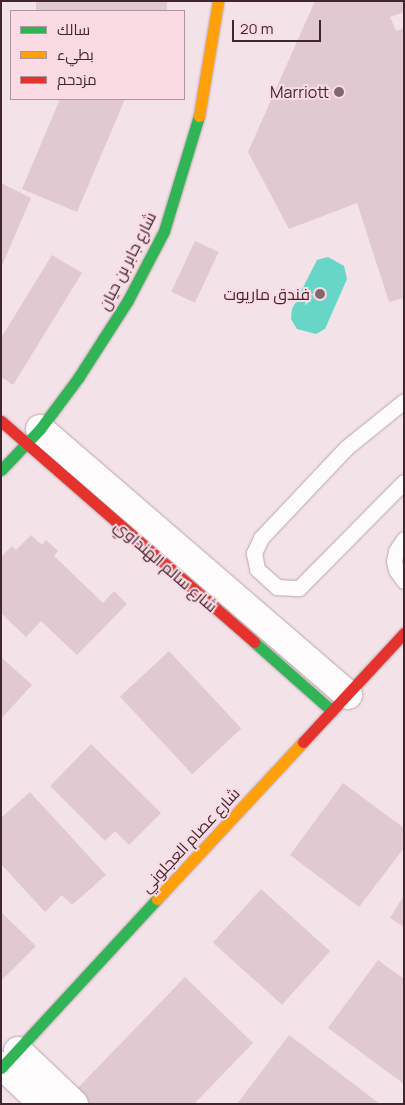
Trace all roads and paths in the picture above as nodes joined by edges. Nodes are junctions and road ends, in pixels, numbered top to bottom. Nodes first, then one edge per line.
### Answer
1 (218, 1) edge
2 (404, 401) edge
3 (1, 421) edge
4 (33, 437) junction
5 (1, 470) edge
6 (404, 482) edge
7 (404, 539) edge
8 (404, 581) edge
9 (404, 633) edge
10 (340, 703) junction
11 (7, 1062) edge
12 (43, 1104) edge
13 (74, 1104) edge

1 - 4 street, شارع جابر بن حيان
2 - 6 lane
3 - 4 street, شارع سالم الهنداوي
4 - 5 street, شارع جابر بن حيان
4 - 10 street, شارع سالم الهنداوي
7 - 8 lane
9 - 10 street, شارع عصام العجلوني
10 - 11 street, شارع عصام العجلوني
11 - 12 street
11 - 13 street

